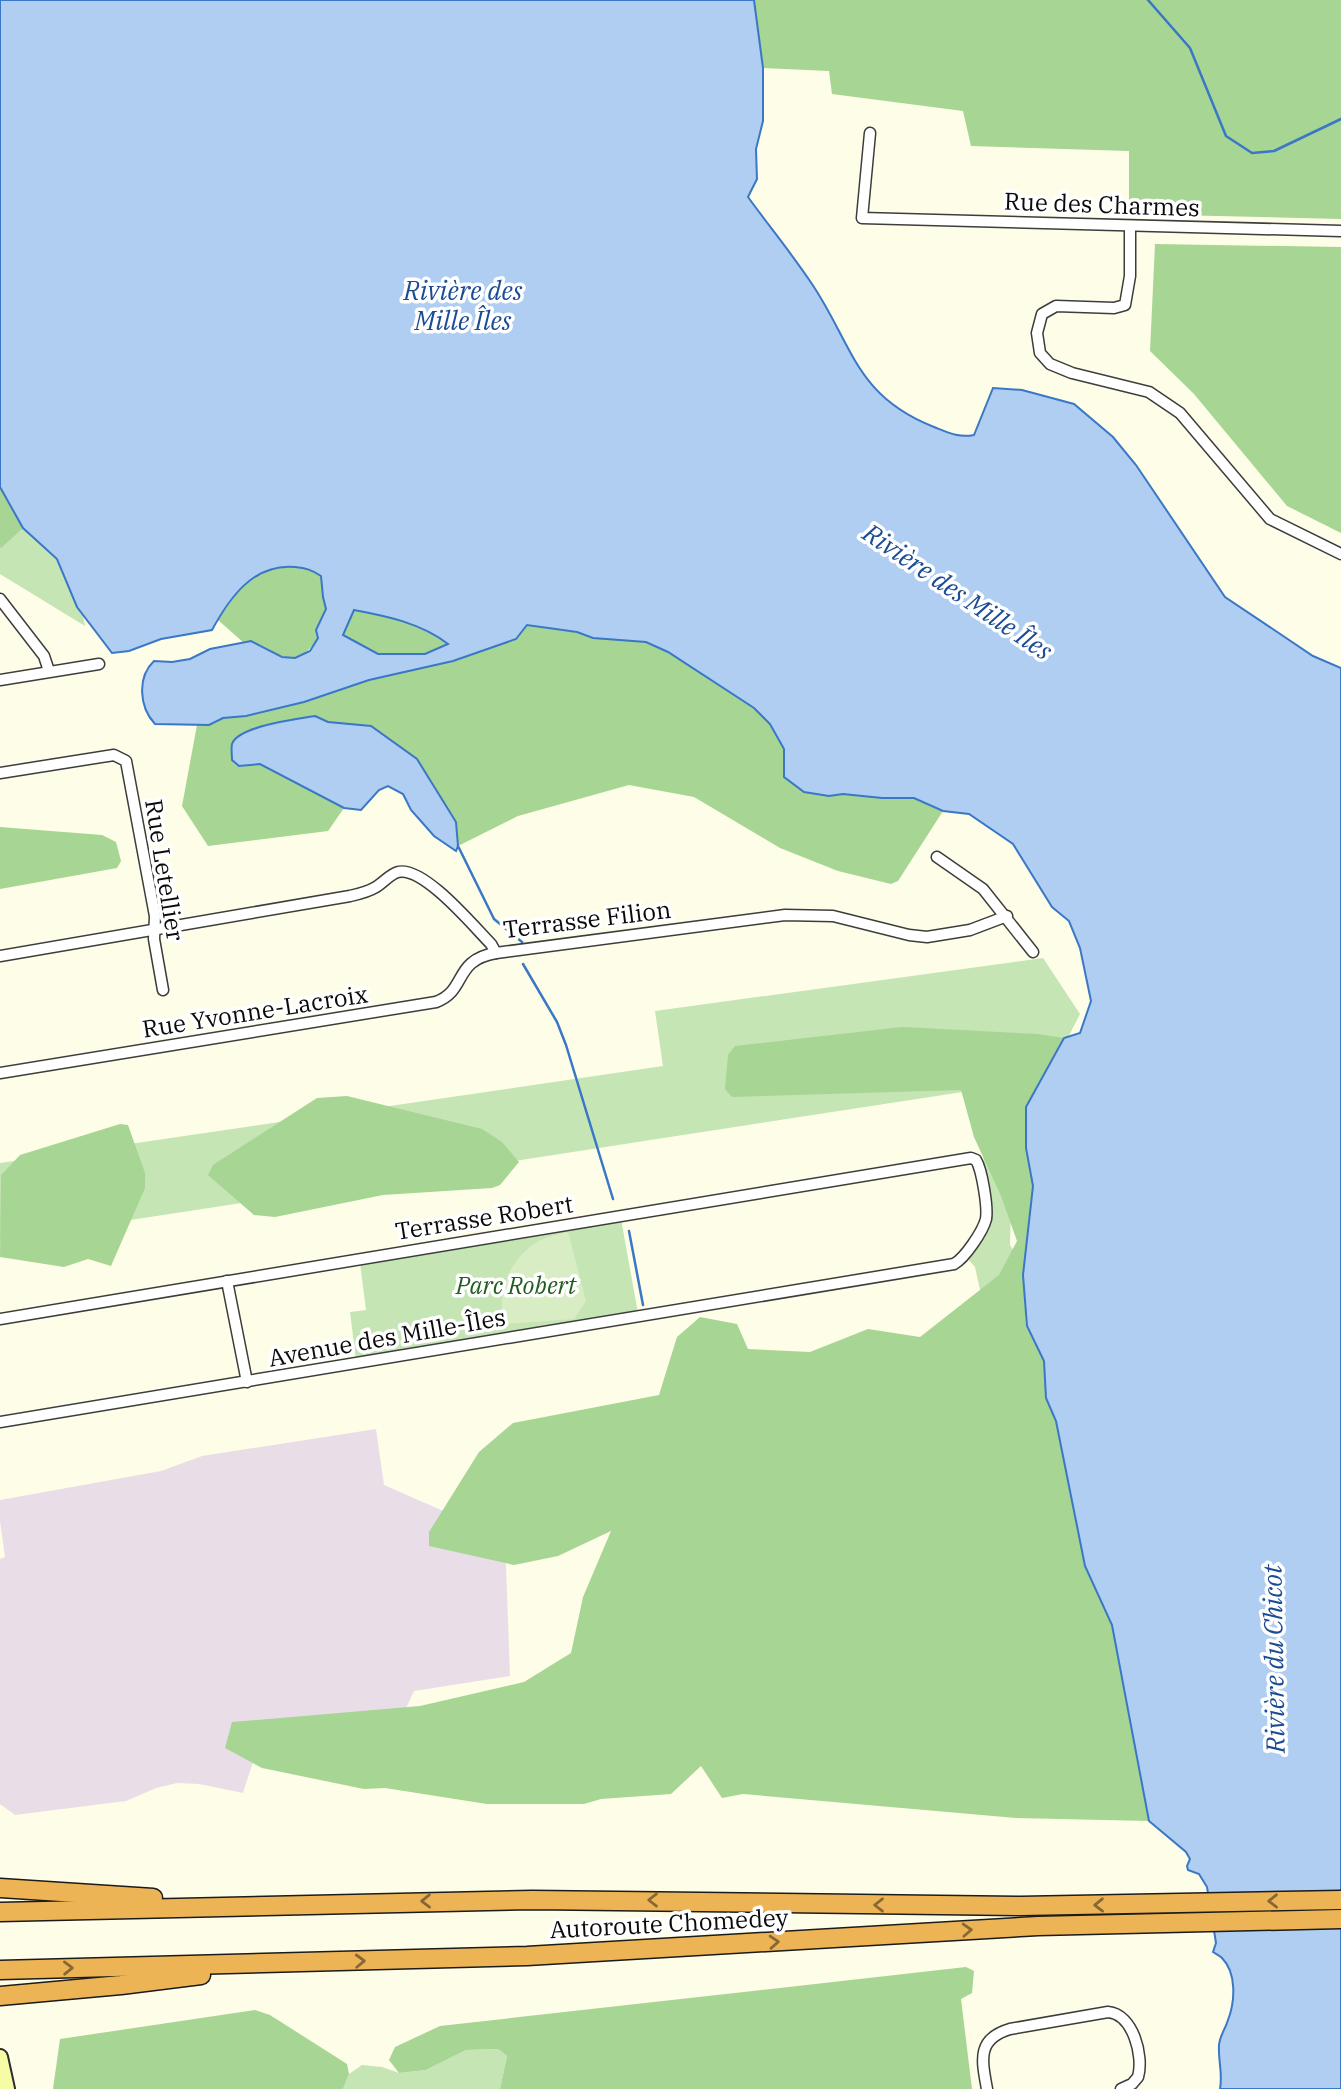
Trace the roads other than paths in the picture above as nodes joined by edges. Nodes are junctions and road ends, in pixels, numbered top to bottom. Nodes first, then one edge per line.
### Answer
1 (870, 133) dead end
2 (1130, 226) junction
3 (1341, 232) edge
4 (1341, 554) edge
5 (0, 599) edge
6 (99, 664) dead end
7 (49, 671) junction
8 (0, 680) edge
9 (0, 773) edge
10 (937, 857) dead end
11 (1007, 916) junction
12 (154, 931) junction
13 (1033, 952) dead end
14 (496, 953) junction
15 (0, 956) edge
16 (163, 990) dead end
17 (0, 1073) edge
18 (974, 1159) joint
19 (227, 1281) junction
20 (0, 1319) edge
21 (247, 1382) junction
22 (0, 1422) edge
23 (0, 1888) edge
24 (1341, 1900) edge
25 (279, 1905) junction
26 (0, 1912) edge
27 (1341, 1919) edge
28 (291, 1963) junction
29 (0, 1970) edge
30 (0, 1996) edge
31 (0, 2057) edge
32 (7, 2089) edge
33 (987, 2089) edge
34 (1121, 2089) edge

1 - 2 street, Rue des Charmes
2 - 3 street, Rue des Charmes
2 - 4 street
5 - 7 street
6 - 7 street
7 - 8 street
9 - 12 street, Rue Letellier
10 - 11 street
11 - 13 street
11 - 14 street, Terrasse Filion
12 - 14 street, Terrasse Filion
12 - 15 street, Terrasse Filion
12 - 16 street, Rue Letellier
14 - 17 street, Rue Yvonne-Lacroix
18 - 19 street, Terrasse Robert
18 - 21 street, Avenue des Mille-Îles
19 - 20 street, Terrasse Robert
19 - 21 street
21 - 22 street, Avenue des Mille-Îles
23 - 25 highway
24 -> 25 highway, Autoroute Chomedey
25 - 26 highway, Autoroute Chomedey
28 -> 27 highway, Autoroute Chomedey
29 -> 28 highway, Autoroute Chomedey
28 - 30 highway
31 - 32 main road
33 - 34 street

